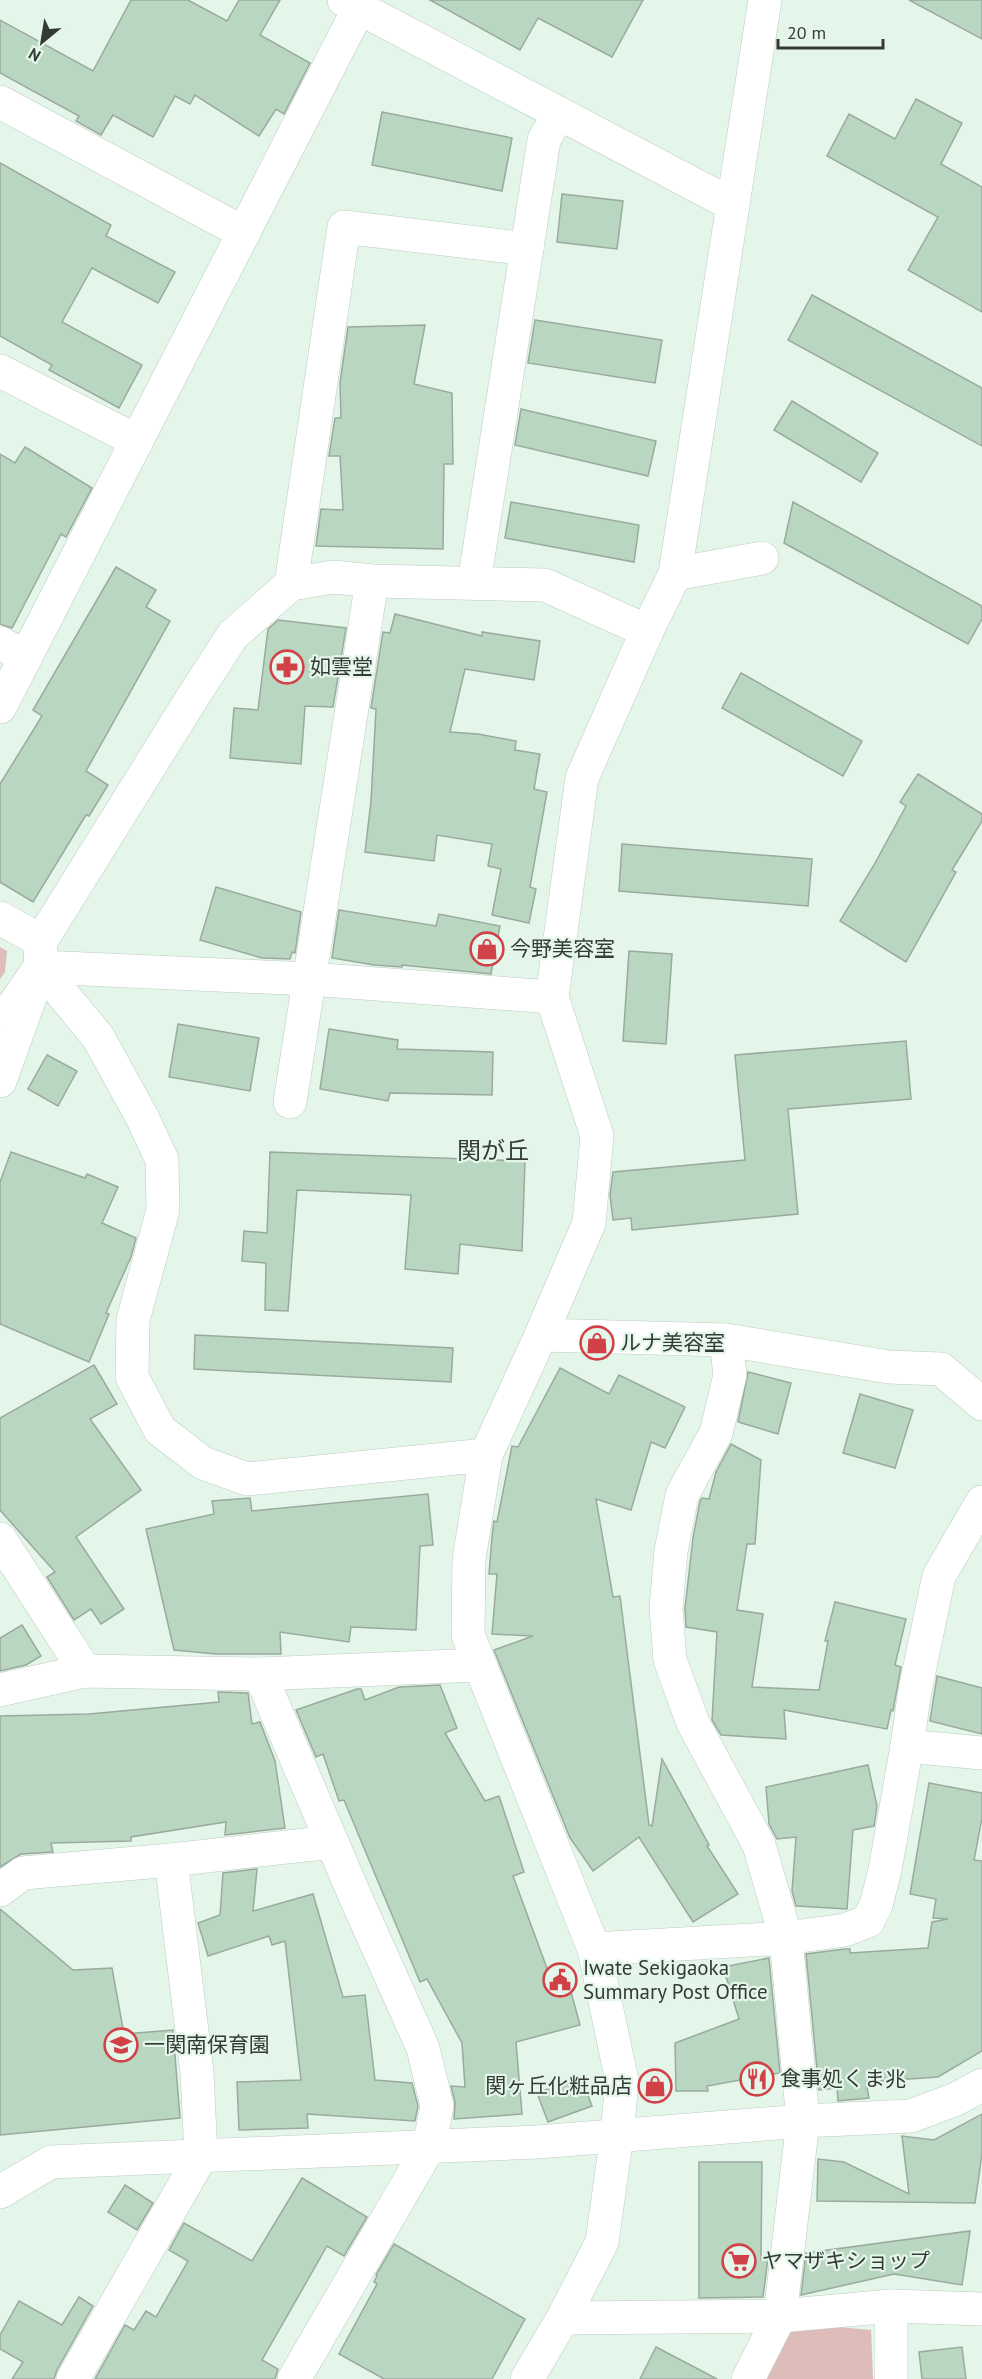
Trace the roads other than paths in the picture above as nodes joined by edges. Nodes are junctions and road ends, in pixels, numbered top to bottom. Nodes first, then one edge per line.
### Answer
1 (765, 0) edge
2 (352, 4) edge
3 (0, 102) edge
4 (559, 113) junction
5 (733, 205) junction
6 (244, 233) junction
7 (527, 249) junction
8 (0, 371) edge
9 (137, 441) junction
10 (762, 558) dead end
11 (675, 574) junction
12 (372, 581) junction
13 (474, 583) junction
14 (291, 584) junction
15 (647, 631) junction
16 (13, 650) edge
17 (0, 707) edge
18 (0, 918) edge
19 (40, 954) junction
20 (309, 979) junction
21 (552, 997) junction
22 (0, 1015) edge
23 (0, 1081) edge
24 (290, 1102) dead end
25 (542, 1335) junction
26 (726, 1340) junction
27 (982, 1404) edge
28 (486, 1455) junction
29 (982, 1502) edge
30 (0, 1539) edge
31 (479, 1665) junction
32 (85, 1671) junction
33 (260, 1674) junction
34 (0, 1690) edge
35 (907, 1746) junction
36 (982, 1753) edge
37 (332, 1842) junction
38 (171, 1860) junction
39 (0, 1890) edge
40 (786, 1938) junction
41 (594, 1949) junction
42 (982, 2085) edge
43 (803, 2121) junction
44 (617, 2135) junction
45 (429, 2147) junction
46 (201, 2156) junction
47 (0, 2192) edge
48 (891, 2306) junction
49 (982, 2309) edge
50 (780, 2316) junction
51 (563, 2318) junction
52 (73, 2379) edge
53 (294, 2379) edge
54 (527, 2379) edge
55 (748, 2379) edge
56 (891, 2379) edge

1 - 5 street
2 - 4 street
2 - 6 street
3 - 6 street
4 - 5 street
4 - 7 street
5 - 11 street
6 - 9 street
7 - 13 street
7 - 14 street
8 - 9 street
9 - 16 street
10 - 11 street
11 - 15 street
12 - 13 street
12 - 14 street
12 - 20 street
13 - 15 street
14 - 19 street
15 - 21 street
16 - 17 street
18 - 19 street
19 - 20 street
19 - 22 street
19 - 23 street
19 - 28 street
20 - 21 street
20 - 24 street
21 - 25 street
25 - 26 street
25 - 28 street
26 - 27 street
26 - 40 street
28 - 31 street
29 - 35 street
30 - 32 street
31 - 33 street
31 - 41 street
32 - 33 street
32 - 34 street
33 - 37 street
35 - 36 street
35 - 40 street
37 - 38 street
37 - 45 street
38 - 39 street
38 - 46 street
40 - 41 street
40 - 43 street
41 - 44 street
42 - 43 street
43 - 44 street
43 - 50 street
44 - 45 street
44 - 51 street
45 - 46 street
45 - 53 street
46 - 47 street
46 - 52 street
48 - 49 street
48 - 50 street
48 - 56 street
50 - 51 street
50 - 55 street
51 - 54 street

